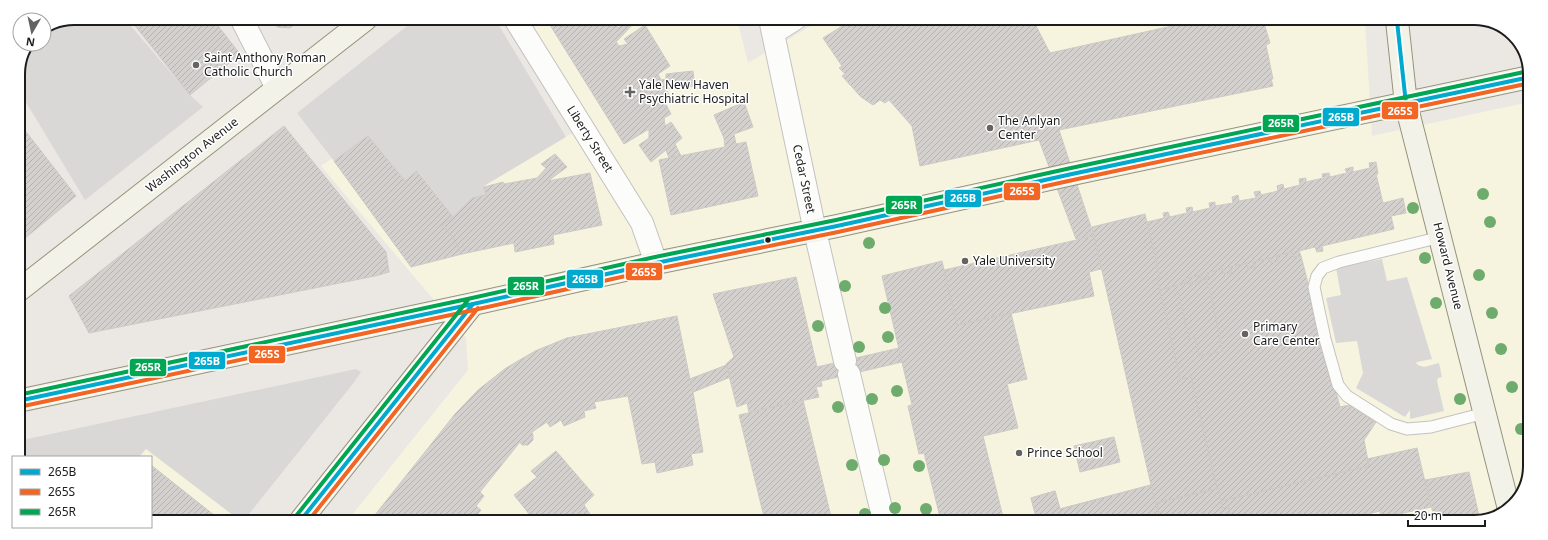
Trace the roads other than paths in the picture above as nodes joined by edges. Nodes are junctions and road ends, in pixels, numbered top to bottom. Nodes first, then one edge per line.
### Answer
1 (245, 25) edge
2 (358, 25) edge
3 (519, 25) edge
4 (1397, 25) edge
5 (771, 26) edge
6 (1523, 79) edge
7 (277, 88) junction
8 (1406, 104) junction
9 (815, 231) junction
10 (1441, 237) junction
11 (656, 263) junction
12 (25, 286) edge
13 (473, 304) junction
14 (25, 400) edge
15 (1485, 413) junction
16 (1507, 502) edge
17 (305, 515) edge
18 (883, 515) edge

1 - 7 street
2 - 7 main road, Washington Avenue
3 - 11 street, Liberty Street
4 - 8 main road, Howard Avenue
5 - 9 street, Cedar Street
6 - 8 main road
7 - 12 main road, Washington Avenue
8 - 9 main road
8 - 10 main road, Howard Avenue
9 - 11 main road
9 - 18 street, Cedar Street
10 - 15 main road, Howard Avenue
10 - 15 lane
11 - 13 main road
13 - 14 main road
13 - 17 main road
15 - 16 main road, Howard Avenue

